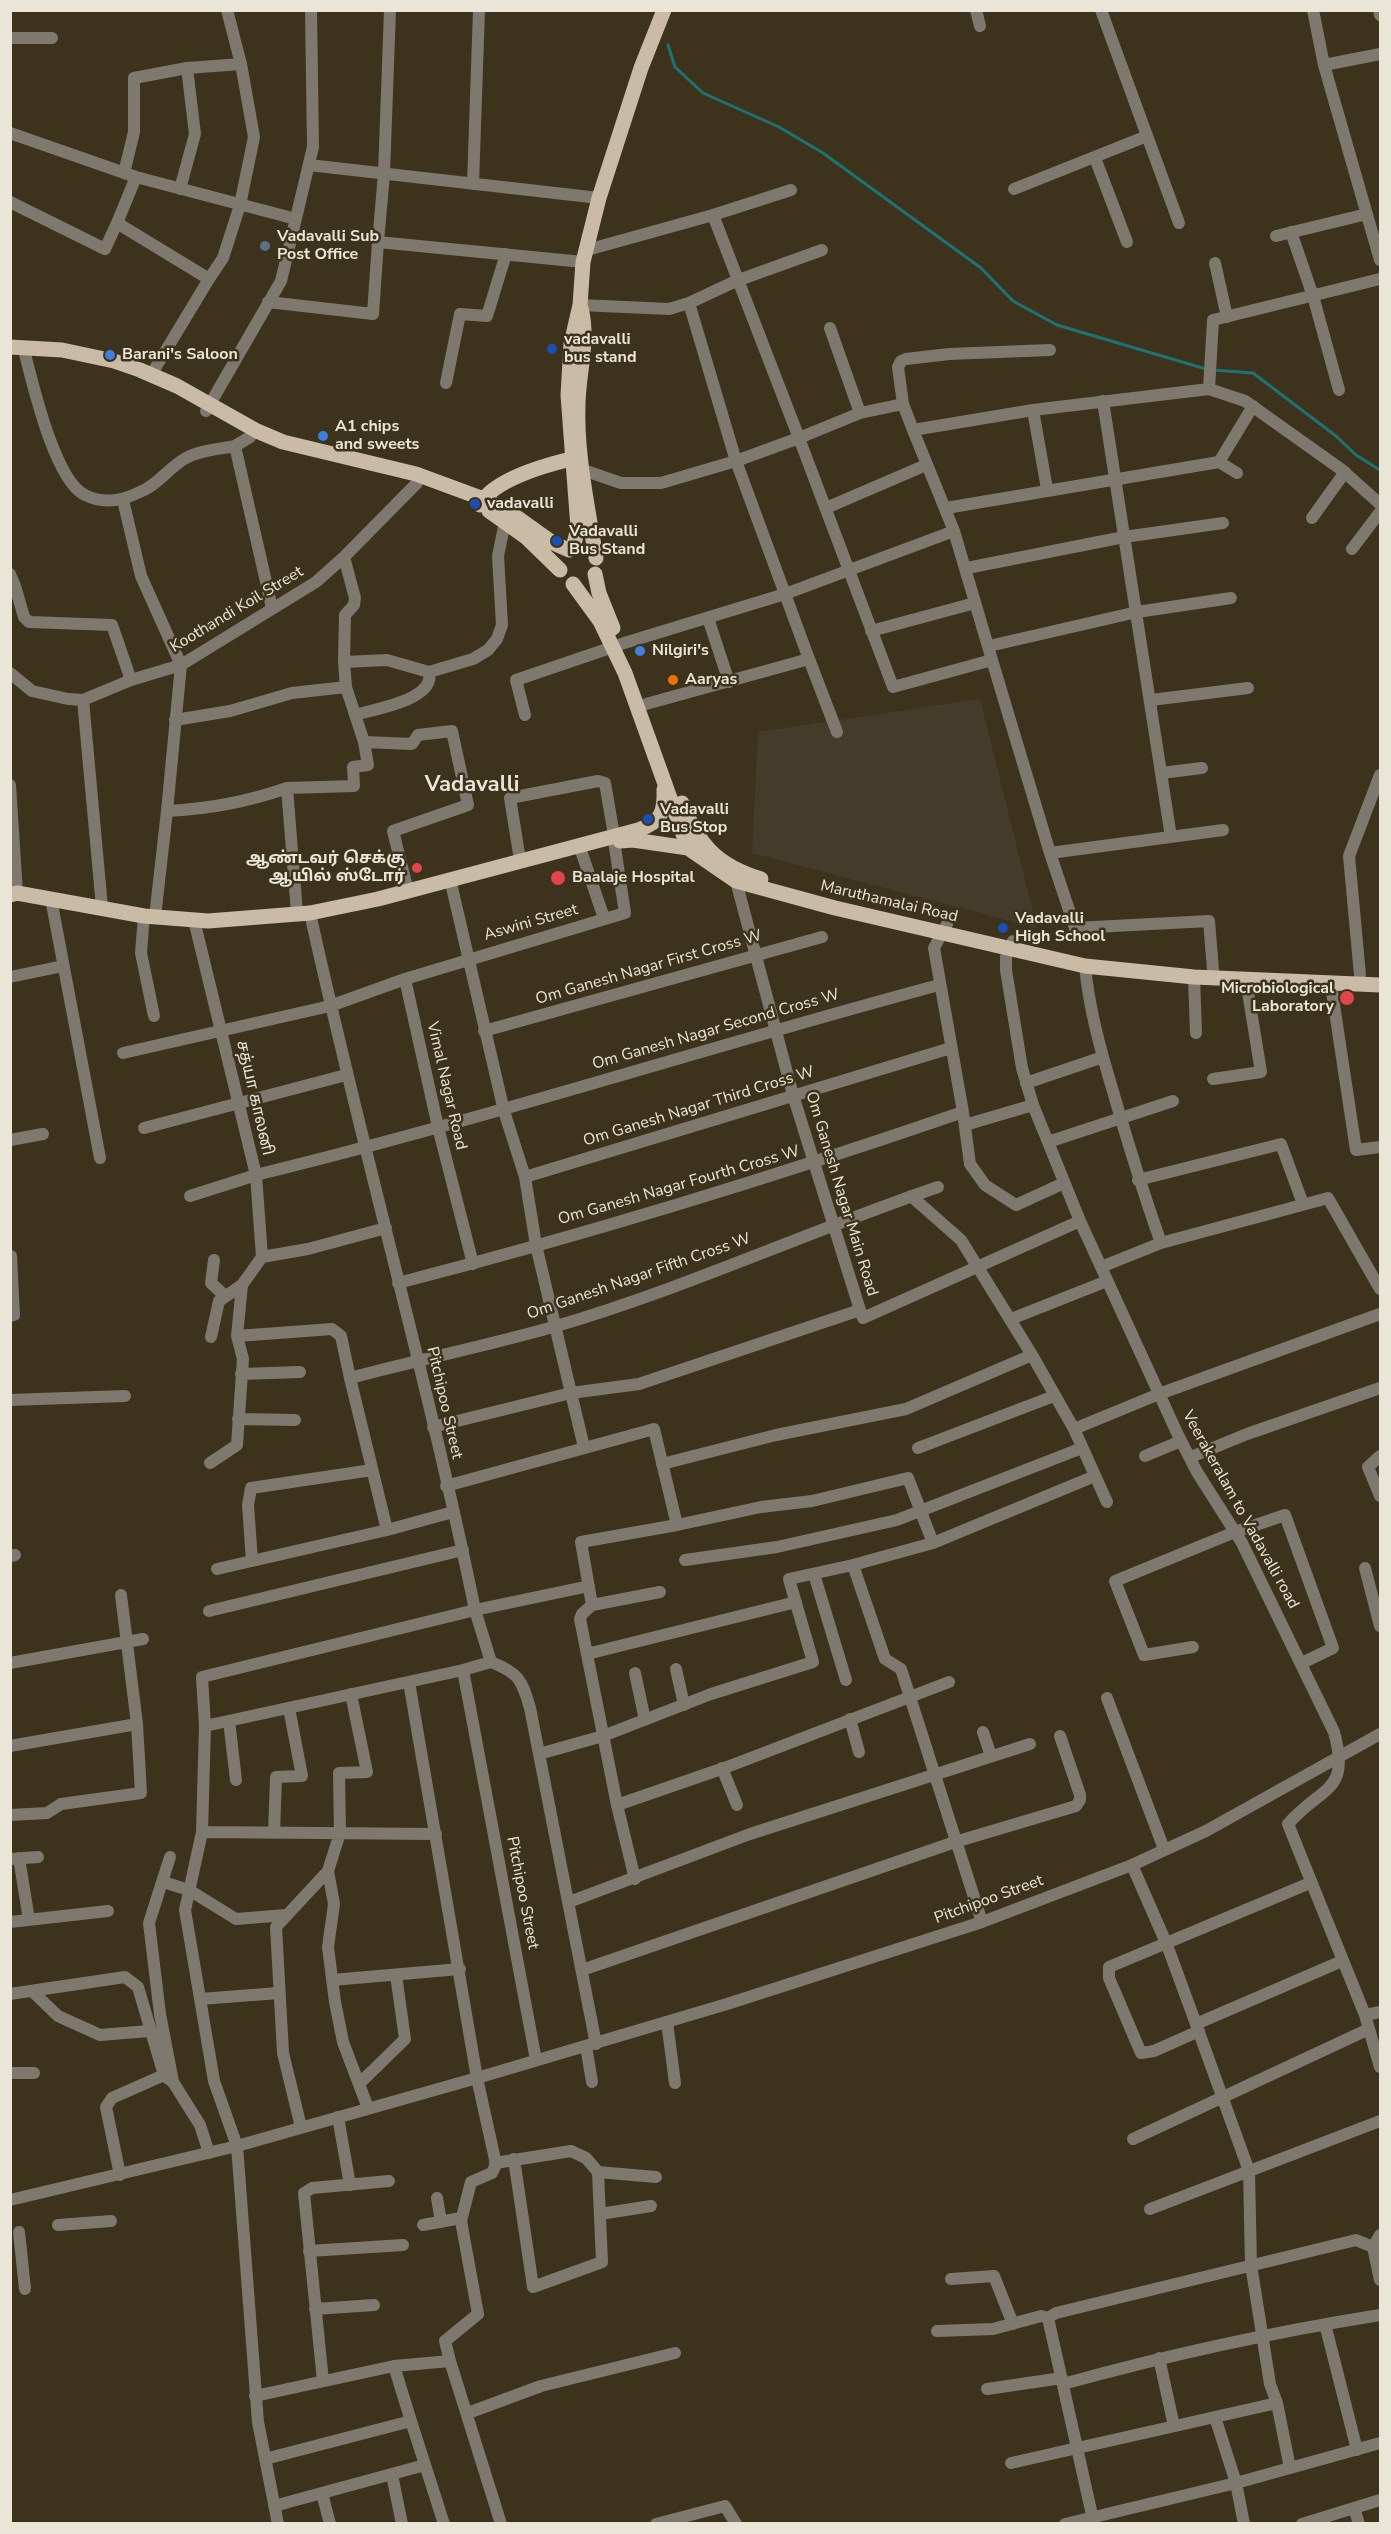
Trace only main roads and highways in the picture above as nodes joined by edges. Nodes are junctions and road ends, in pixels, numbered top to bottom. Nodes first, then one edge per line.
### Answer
1 (664, 10) edge
2 (10, 347) edge
3 (18, 354) edge
4 (208, 407) junction
5 (577, 465) junction
6 (482, 502) junction
7 (571, 549) junction
8 (596, 566) junction
9 (560, 570) junction
10 (573, 584) junction
11 (617, 646) junction
12 (664, 780) junction
13 (679, 795) junction
14 (677, 822) junction
15 (653, 825) junction
16 (614, 838) junction
17 (633, 840) junction
18 (692, 842) junction
19 (14, 894) edge
20 (944, 928) junction
21 (1012, 945) junction
22 (1380, 975) edge
23 (1380, 986) edge

1 - 5 main road
2 - 4 main road
3 - 4 main road
4 - 6 main road
4 - 6 main road
5 - 6 main road
5 - 7 main road
5 - 8 main road, Maruthamalai Road
6 - 7 main road
6 - 9 main road
7 - 8 main road
7 - 9 main road
8 - 10 main road
8 - 11 main road, Maruthamalai Road
9 - 10 main road
10 - 11 main road, Maruthamalai Road
11 - 12 main road, Maruthamalai Road
11 - 13 main road, Maruthamalai Road
12 - 14 main road, Maruthamalai Road
12 - 15 main road
13 - 14 main road
13 - 18 main road, Maruthamalai Road
14 - 15 main road
14 - 17 main road
14 - 18 main road, Maruthamalai Road
15 - 16 main road
16 - 17 main road
16 - 19 main road
17 - 18 main road
18 - 20 main road, Maruthamalai Road
18 - 20 main road, Maruthamalai Road
20 - 21 main road, Maruthamalai Road
21 - 22 main road, Maruthamalai Road
21 - 23 main road, Maruthamalai Road

